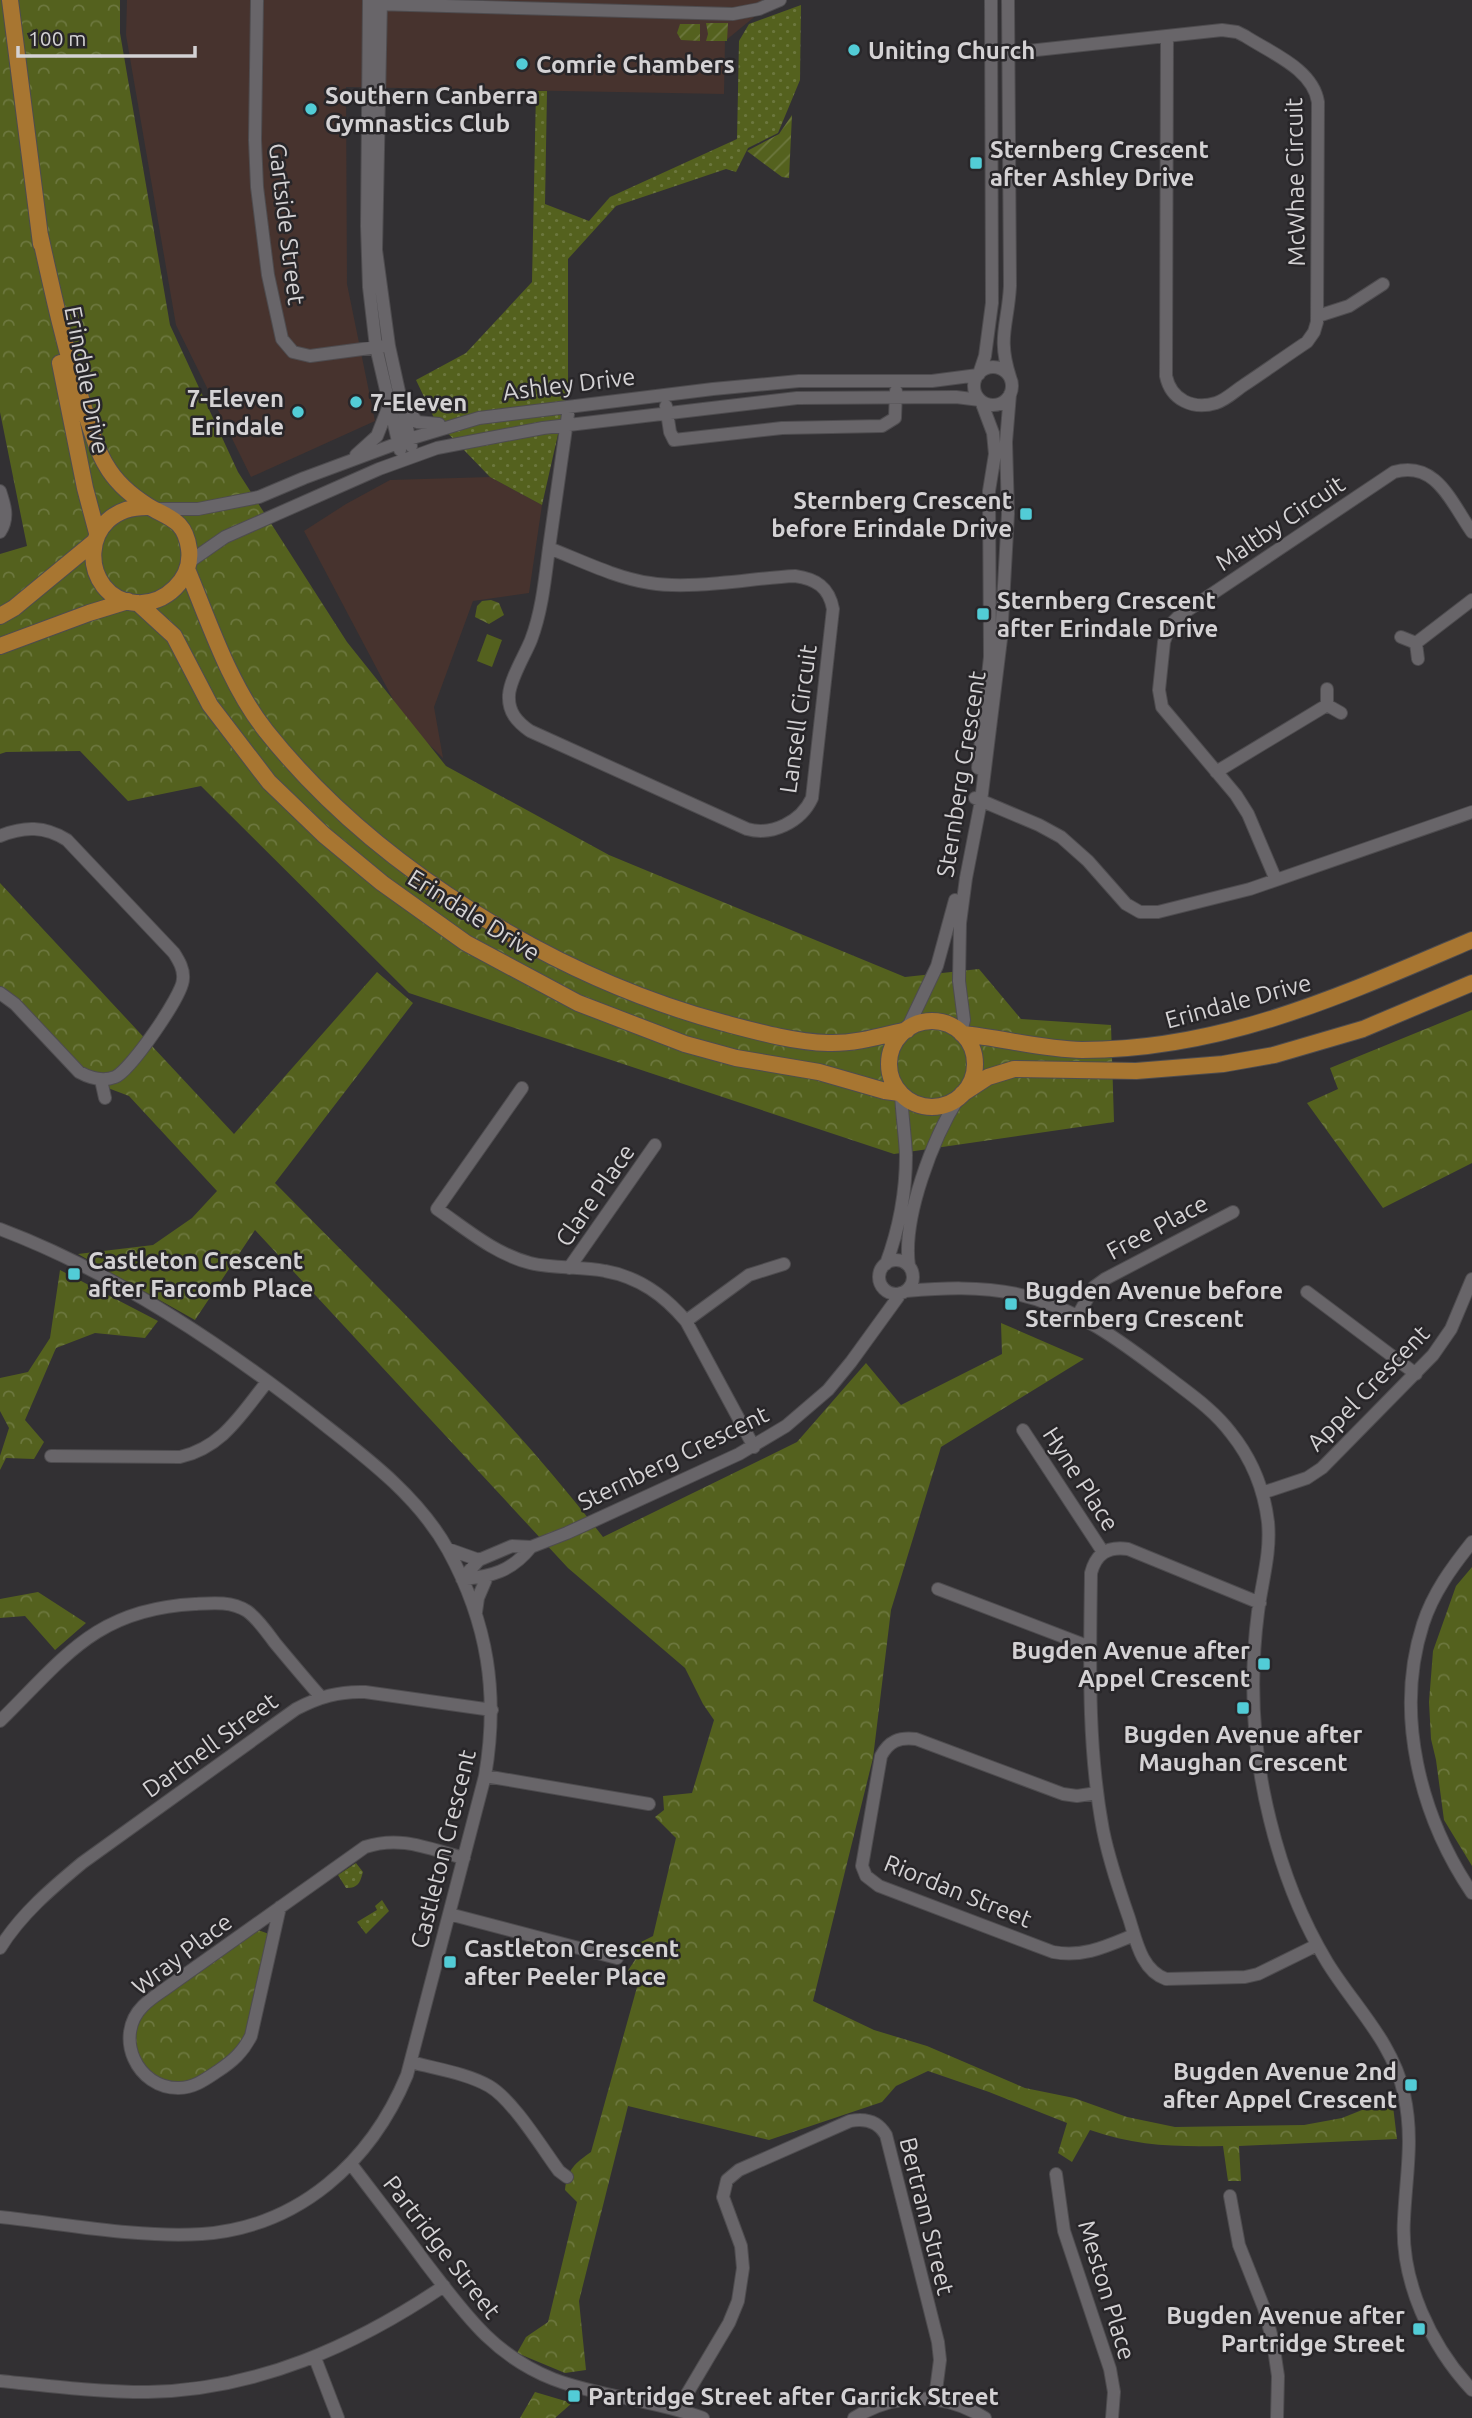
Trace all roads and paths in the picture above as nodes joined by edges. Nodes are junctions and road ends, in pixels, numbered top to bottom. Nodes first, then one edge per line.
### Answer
1 (10, 0) edge
2 (257, 0) edge
3 (780, 0) edge
4 (991, 0) edge
5 (1008, 0) edge
6 (375, 2) edge
7 (497, 4) edge
8 (1167, 36) junction
9 (1007, 53) junction
10 (990, 55) junction
11 (40, 235) junction
12 (1383, 284) dead end
13 (1318, 316) junction
14 (383, 347) junction
15 (978, 374) junction
16 (1010, 377) junction
17 (896, 382) junction
18 (399, 394) junction
19 (1010, 394) junction
20 (665, 395) junction
21 (896, 397) junction
22 (980, 400) junction
23 (389, 405) junction
24 (569, 407) junction
25 (667, 412) junction
26 (463, 423) junction
27 (567, 425) junction
28 (404, 441) junction
29 (408, 458) junction
30 (347, 461) junction
31 (291, 483) junction
32 (0, 491) edge
33 (310, 500) junction
34 (153, 508) junction
35 (0, 532) edge
36 (1472, 532) edge
37 (96, 537) junction
38 (549, 548) junction
39 (188, 566) junction
40 (1472, 600) edge
41 (133, 602) junction
42 (0, 616) edge
43 (1401, 637) dead end
44 (1416, 643) junction
45 (0, 646) edge
46 (1418, 659) dead end
47 (1327, 689) dead end
48 (991, 692) junction
49 (1327, 705) junction
50 (1341, 713) dead end
51 (1216, 772) junction
52 (978, 799) junction
53 (1472, 811) edge
54 (0, 836) edge
55 (1276, 880) junction
56 (1472, 940) edge
57 (1472, 983) edge
58 (0, 993) edge
59 (907, 1029) junction
60 (961, 1033) junction
61 (101, 1080) junction
62 (522, 1088) dead end
63 (900, 1093) junction
64 (961, 1095) junction
65 (105, 1098) dead end
66 (655, 1145) dead end
67 (1233, 1212) dead end
68 (0, 1229) edge
69 (784, 1264) dead end
70 (886, 1264) junction
71 (569, 1268) junction
72 (910, 1268) junction
73 (1472, 1279) edge
74 (881, 1287) junction
75 (947, 1287) junction
76 (903, 1292) junction
77 (1307, 1292) dead end
78 (1078, 1315) junction
79 (686, 1321) junction
80 (877, 1326) junction
81 (1416, 1374) junction
82 (267, 1382) junction
83 (1023, 1430) dead end
84 (754, 1447) junction
85 (51, 1456) dead end
86 (1262, 1493) junction
87 (1472, 1542) edge
88 (531, 1547) junction
89 (448, 1549) junction
90 (1103, 1552) junction
91 (479, 1560) junction
92 (487, 1577) junction
93 (462, 1579) junction
94 (938, 1589) dead end
95 (1260, 1603) junction
96 (476, 1612) junction
97 (1090, 1647) junction
98 (320, 1696) junction
99 (492, 1710) junction
100 (0, 1720) edge
101 (485, 1776) junction
102 (1097, 1793) junction
103 (649, 1804) dead end
104 (464, 1858) junction
105 (1472, 1893) edge
106 (280, 1908) junction
107 (449, 1914) junction
108 (1134, 1935) junction
109 (1317, 1945) junction
110 (0, 1948) edge
111 (617, 1958) dead end
112 (411, 2062) junction
113 (351, 2164) junction
114 (1056, 2174) dead end
115 (567, 2177) dead end
116 (1230, 2196) dead end
117 (0, 2217) edge
118 (444, 2286) junction
119 (315, 2358) junction
120 (0, 2381) edge
121 (1472, 2390) edge
122 (935, 2398) junction
123 (678, 2409) junction
124 (338, 2418) edge
125 (703, 2418) edge
126 (853, 2418) edge
127 (985, 2418) edge
128 (1112, 2418) edge
129 (1277, 2418) edge

1 - 11 main road, Erindale Drive
2 - 14 street, Gartside Street
3 - 7 street
4 - 10 street
5 - 9 street
6 - 7 street
6 - 14 street
8 - 9 street, McWhae Circuit
8 - 13 street, McWhae Circuit
8 - 13 street, McWhae Circuit
9 - 10 street, McWhae Circuit
9 - 16 street
10 - 15 street
11 - 34 main road, Erindale Drive
11 - 37 main road, Erindale Drive
12 - 13 street
14 - 18 street
14 - 23 street
15 - 16 street
15 - 17 street, Ashley Drive
15 - 22 street
16 - 19 street
17 - 20 street, Ashley Drive
17 - 21 street, Ashley Drive
18 - 26 street
18 - 28 street
19 - 22 street
19 - 48 street, Sternberg Crescent
20 - 24 street, Ashley Drive
20 - 25 street, Ashley Drive
21 - 22 street, Ashley Drive
21 - 25 street, Ashley Drive
21 - 25 street, Ashley Drive
22 - 48 street, Sternberg Crescent
23 - 28 street
23 - 30 street
24 - 26 street, Ashley Drive
24 - 27 street, Lansell Circuit
25 - 27 street, Ashley Drive
26 - 28 street, Ashley Drive
27 - 29 street, Ashley Drive
27 - 38 street, Lansell Circuit
28 - 29 street
28 - 30 street, Ashley Drive
29 - 33 street, Ashley Drive
30 - 31 street, Ashley Drive
31 - 33 street
31 - 34 street, Ashley Drive
32 - 35 street
33 - 39 street, Ashley Drive
34 - 37 main road
34 - 39 main road
36 - 51 street, Maltby Circuit
37 - 41 main road
37 - 42 main road
38 - 38 street, Lansell Circuit
39 - 41 main road
39 - 59 main road, Erindale Drive
40 - 44 street
41 - 45 main road
41 - 63 main road, Erindale Drive
43 - 44 street
44 - 46 street
47 - 49 street
48 - 52 street, Sternberg Crescent
49 - 50 street
49 - 51 street
51 - 55 street, Maltby Circuit
52 - 55 street
52 - 59 street, Sternberg Crescent
52 - 60 street, Sternberg Crescent
53 - 55 street
54 - 61 street
56 - 60 main road, Erindale Drive
57 - 64 main road, Erindale Drive
58 - 61 street
59 - 60 main road
59 - 63 main road
60 - 64 main road
61 - 65 street
62 - 71 street
63 - 64 main road
63 - 70 street
64 - 72 street
66 - 71 street, Clare Place
67 - 78 street, Free Place
68 - 82 street, Castleton Crescent
69 - 79 street
70 - 72 street
70 - 74 street
71 - 79 street
72 - 75 street
72 - 76 street
73 - 81 street, Appel Crescent
74 - 76 street
74 - 80 street, Sternberg Crescent
75 - 76 street
75 - 78 street
76 - 80 street, Sternberg Crescent
77 - 81 street
78 - 86 street
79 - 84 street
80 - 84 street, Sternberg Crescent
81 - 86 street, Appel Crescent
82 - 85 street
82 - 89 street, Castleton Crescent
83 - 90 street, Hyne Place
84 - 88 street, Sternberg Crescent
86 - 95 street
87 - 105 street
88 - 91 street, Sternberg Crescent
88 - 92 street, Sternberg Crescent
89 - 91 street
89 - 93 street, Castleton Crescent
90 - 95 street
90 - 97 street
91 - 93 street, Sternberg Crescent
92 - 93 street, Sternberg Crescent
92 - 96 street
93 - 96 street, Castleton Crescent
94 - 97 street
95 - 109 street
96 - 99 street, Castleton Crescent
97 - 102 street
98 - 99 street, Dartnell Street
98 - 100 street
98 - 110 street, Dartnell Street
99 - 101 street, Castleton Crescent
101 - 103 street
101 - 104 street, Castleton Crescent
102 - 108 street
102 - 108 street, Riordan Street
104 - 106 street, Wray Place
104 - 107 street, Castleton Crescent
106 - 106 street, Wray Place
107 - 111 street
107 - 112 street, Castleton Crescent
108 - 109 street
109 - 121 street
112 - 113 street, Castleton Crescent
112 - 115 street
113 - 117 street, Castleton Crescent
113 - 118 street, Partridge Street
114 - 128 street, Meston Place
116 - 129 street
118 - 119 street
118 - 123 street, Partridge Street
119 - 120 street
119 - 124 street
122 - 123 street, Bertram Street
122 - 126 street
122 - 127 street
123 - 125 street, Partridge Street

